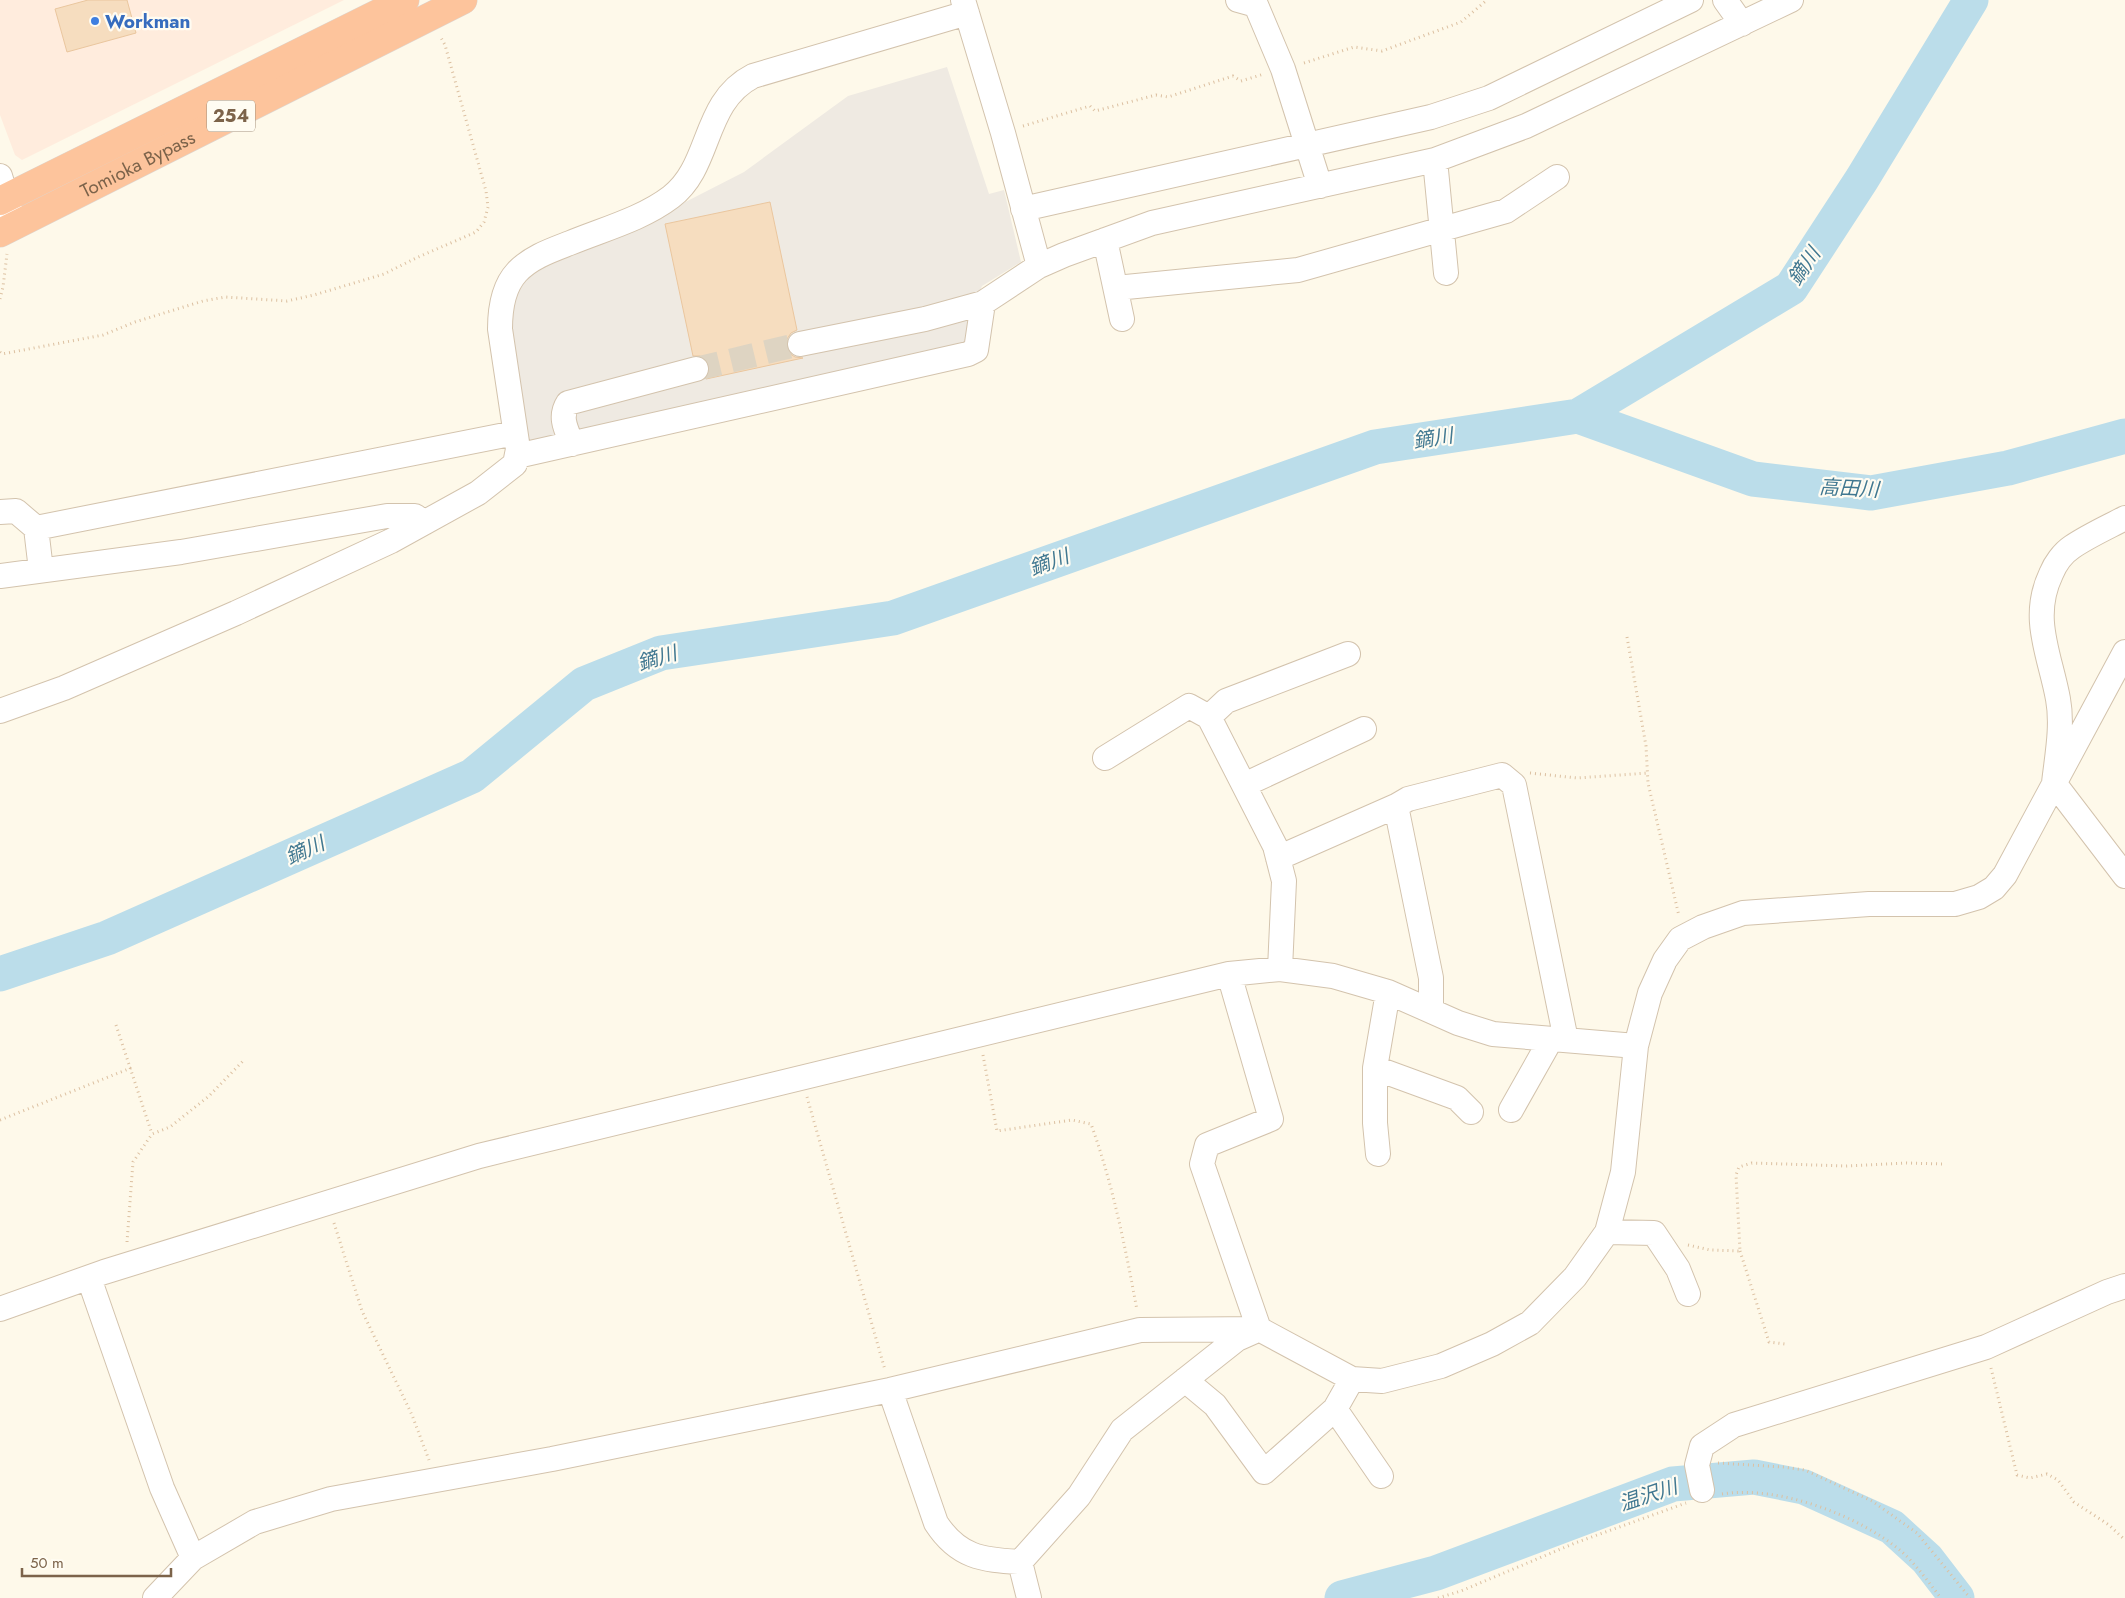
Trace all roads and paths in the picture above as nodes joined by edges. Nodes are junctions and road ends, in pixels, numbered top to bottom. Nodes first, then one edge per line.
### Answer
1 (405, 0) edge
2 (463, 0) edge
3 (1238, 0) edge
4 (1487, 0) edge
5 (1691, 0) edge
6 (1725, 0) edge
7 (1791, 0) edge
8 (965, 6) edge
9 (431, 16) junction
10 (1742, 24) junction
11 (1284, 69) junction
12 (1003, 132) junction
13 (1307, 144) junction
14 (1435, 160) junction
15 (1557, 178) dead end
16 (1320, 186) junction
17 (2, 192) edge
18 (1023, 209) junction
19 (1441, 229) junction
20 (6, 230) edge
21 (1105, 240) junction
22 (1039, 266) junction
23 (1446, 273) dead end
24 (1116, 288) junction
25 (0, 299) edge
26 (983, 303) junction
27 (1122, 319) dead end
28 (800, 344) tunnel mouth
29 (0, 352) edge
30 (696, 369) tunnel mouth
31 (515, 433) junction
32 (572, 444) junction
33 (517, 456) junction
34 (0, 512) edge
35 (2125, 518) edge
36 (424, 522) junction
37 (36, 528) junction
38 (41, 570) junction
39 (0, 576) edge
40 (1627, 637) dead end
41 (2125, 652) edge
42 (1348, 654) dead end
43 (0, 712) edge
44 (1209, 717) junction
45 (1364, 729) dead end
46 (1105, 758) dead end
47 (1648, 774) junction
48 (1502, 775) junction
49 (2054, 783) junction
50 (1244, 784) junction
51 (1396, 806) junction
52 (1278, 858) junction
53 (2125, 876) edge
54 (1684, 937) junction
55 (1280, 969) junction
56 (1229, 974) junction
57 (1388, 992) junction
58 (1431, 1010) junction
59 (116, 1024) dead end
60 (980, 1035) junction
61 (1559, 1039) junction
62 (1636, 1046) junction
63 (243, 1061) dead end
64 (131, 1068) junction
65 (1375, 1068) junction
66 (802, 1078) junction
67 (1511, 1110) dead end
68 (1471, 1112) dead end
69 (0, 1120) edge
70 (152, 1134) junction
71 (1378, 1154) dead end
72 (1942, 1164) dead end
73 (328, 1203) junction
74 (1607, 1232) junction
75 (1654, 1233) junction
76 (1740, 1251) junction
77 (127, 1265) junction
78 (89, 1278) junction
79 (2125, 1286) edge
80 (1688, 1294) dead end
81 (0, 1309) edge
82 (1259, 1329) junction
83 (1140, 1330) junction
84 (1785, 1344) dead end
85 (1986, 1348) junction
86 (1352, 1379) junction
87 (1185, 1380) junction
88 (890, 1390) junction
89 (1335, 1409) junction
90 (1697, 1465) junction
91 (1381, 1476) dead end
92 (436, 1480) junction
93 (1703, 1494) junction
94 (2125, 1540) edge
95 (193, 1558) junction
96 (1020, 1562) junction
97 (155, 1598) edge
98 (1029, 1598) edge
99 (1438, 1598) edge
100 (1941, 1598) edge
101 (1970, 1598) edge

1 - 17 highway, Tomioka Bypass / 254
2 - 9 highway, Tomioka Bypass / 254
3 - 11 street
4 - 11 path
5 - 13 street
6 - 10 street
7 - 10 street
8 - 12 street
8 - 31 street
9 - 20 highway, Tomioka Bypass / 254
9 - 29 path
10 - 14 street
11 - 12 path
11 - 13 street
12 - 18 street
13 - 16 street
13 - 18 street
14 - 16 street
14 - 19 street
15 - 19 street
16 - 21 street
17 - 20 street
18 - 22 street
19 - 23 street
19 - 24 street
20 - 25 path
21 - 22 street
21 - 24 street
22 - 26 street
24 - 27 street
26 - 28 street
26 - 32 street
30 - 32 street
31 - 33 street
31 - 37 street
32 - 33 street
33 - 36 street
34 - 37 street
35 - 49 street
36 - 38 street
36 - 43 street
37 - 38 street
38 - 39 street
40 - 47 path
41 - 49 street
42 - 44 street
44 - 46 street
44 - 50 street
45 - 50 street
47 - 48 path
47 - 54 path
48 - 51 street
48 - 61 street
49 - 53 street
49 - 54 street
50 - 52 street
51 - 52 street
51 - 58 street
52 - 55 street
54 - 62 street
55 - 56 street
55 - 57 street
56 - 60 street
56 - 82 street
57 - 58 street
57 - 65 street
58 - 61 street
59 - 64 path
60 - 66 street
60 - 83 path
61 - 62 street
61 - 67 street
62 - 74 street
63 - 70 path
64 - 69 path
64 - 70 path
65 - 68 street
65 - 71 street
66 - 73 street
66 - 88 path
70 - 77 path
72 - 76 path
73 - 77 street
73 - 92 path
74 - 75 street
74 - 86 street
75 - 76 path
75 - 80 street
76 - 84 path
77 - 78 street
78 - 81 street
78 - 95 street
79 - 85 street
82 - 83 street
82 - 86 street
82 - 87 street
83 - 88 street
85 - 90 street
85 - 94 path
86 - 89 street
87 - 89 street
87 - 96 street
88 - 92 street
88 - 96 street
89 - 91 street
90 - 93 street
90 - 101 path
92 - 95 street
93 - 99 path
93 - 100 path
95 - 97 street
96 - 98 street

